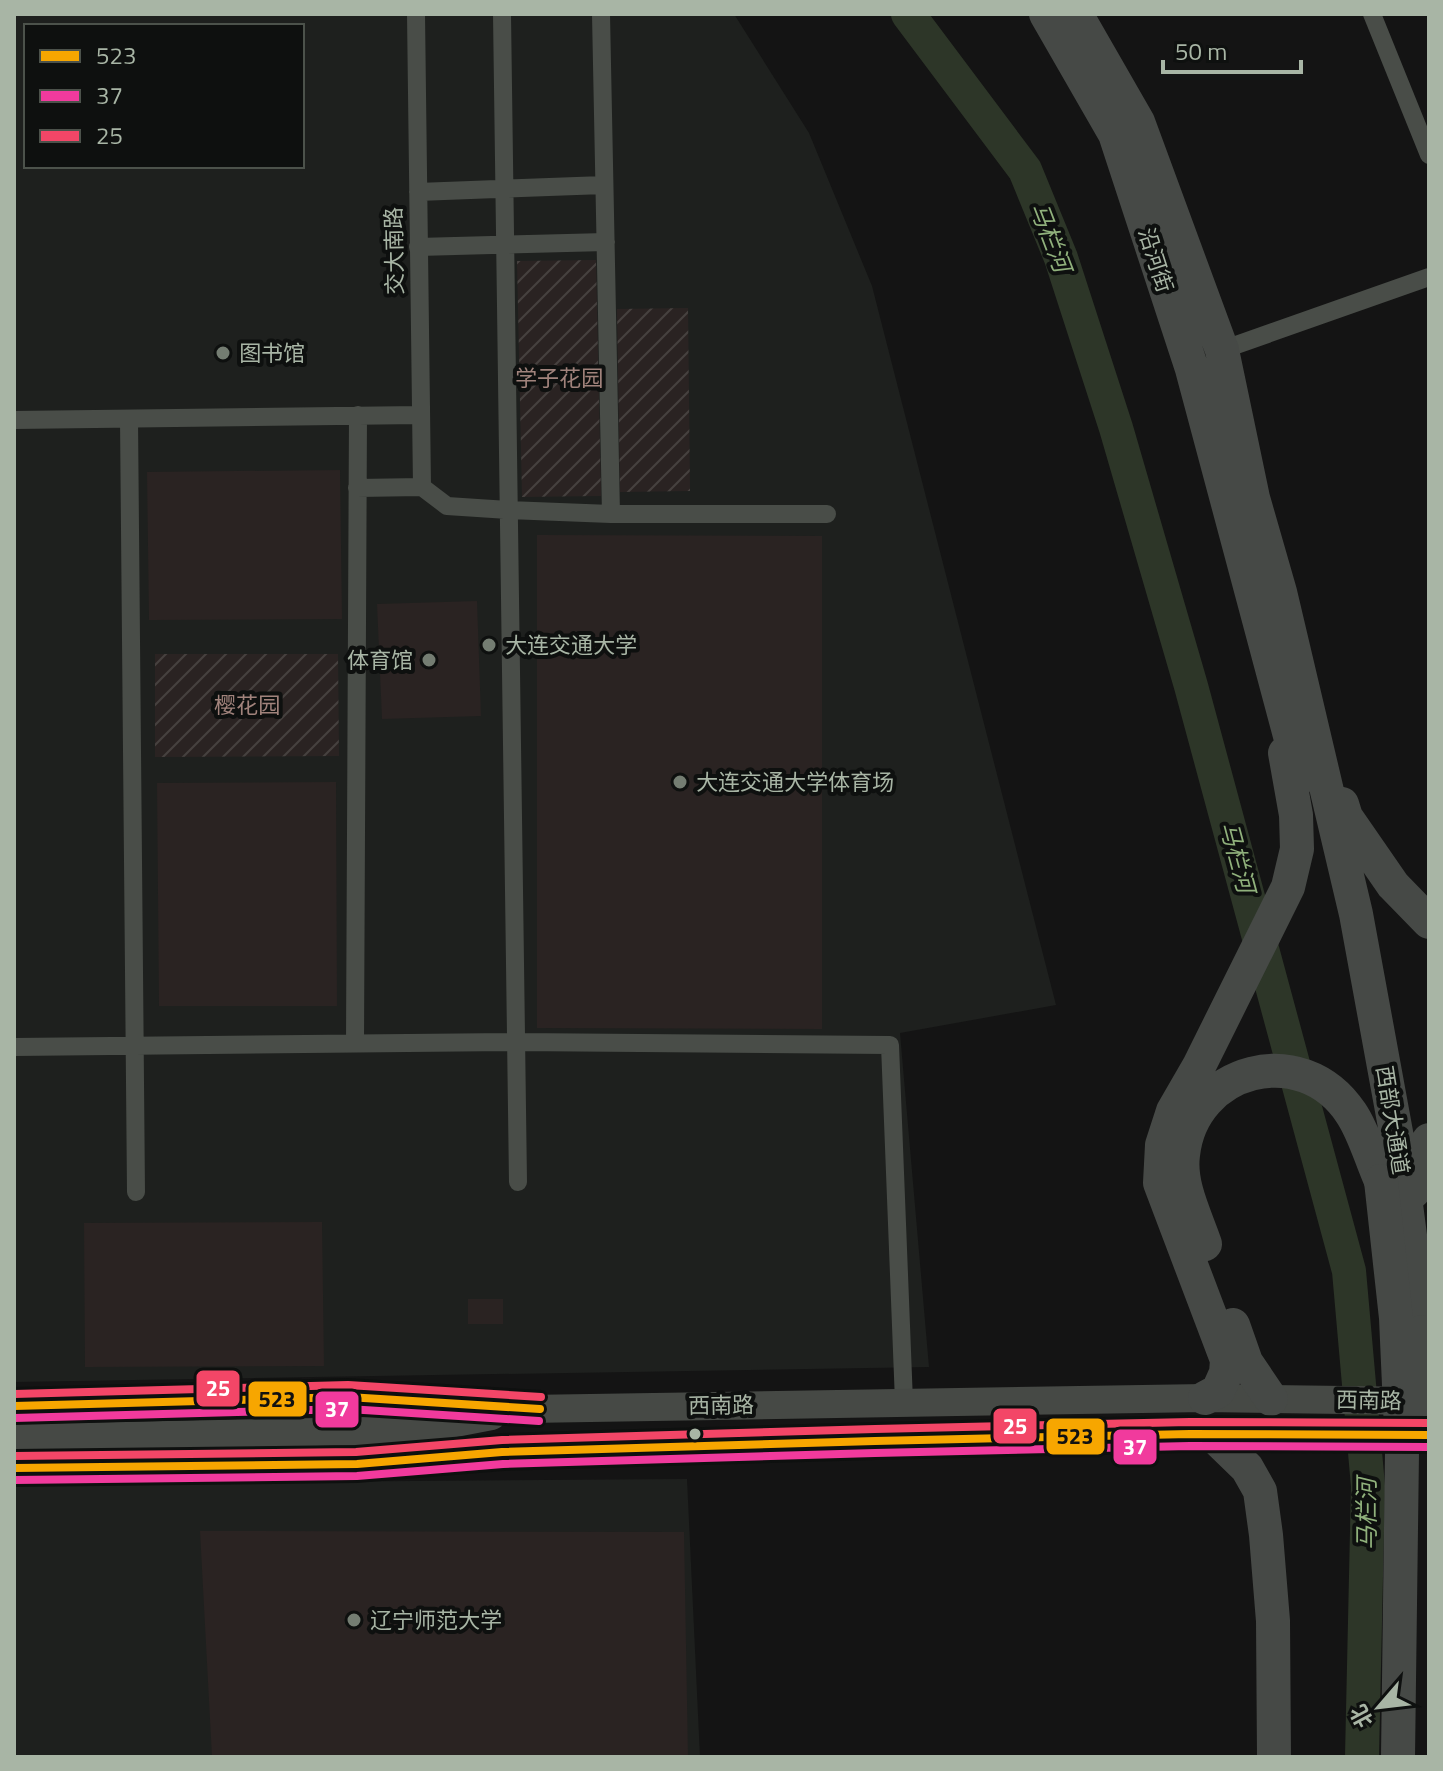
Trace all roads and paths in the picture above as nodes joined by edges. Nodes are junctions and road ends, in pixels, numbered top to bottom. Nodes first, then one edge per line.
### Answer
1 (416, 14) edge
2 (502, 14) edge
3 (601, 14) edge
4 (1028, 14) edge
5 (1046, 14) edge
6 (1076, 14) edge
7 (1372, 14) edge
8 (1115, 134) junction
9 (1429, 155) edge
10 (604, 185) junction
11 (504, 188) junction
12 (418, 192) junction
13 (606, 242) junction
14 (505, 244) junction
15 (418, 247) junction
16 (1429, 277) edge
17 (1222, 350) junction
18 (358, 415) junction
19 (420, 415) junction
20 (129, 419) junction
21 (14, 420) edge
22 (422, 487) junction
23 (357, 488) junction
24 (1243, 509) junction
25 (508, 510) junction
26 (611, 514) junction
27 (827, 514) dead end
28 (1280, 592) junction
29 (1262, 630) junction
30 (1429, 922) edge
31 (516, 1042) junction
32 (355, 1043) junction
33 (134, 1045) junction
34 (14, 1047) edge
35 (1429, 1140) edge
36 (1381, 1181) junction
37 (518, 1182) dead end
38 (136, 1192) dead end
39 (1411, 1244) junction
40 (1422, 1332) junction
41 (1429, 1383) edge
42 (1205, 1398) junction
43 (1277, 1399) junction
44 (1429, 1401) edge
45 (904, 1402) junction
46 (14, 1406) edge
47 (527, 1409) junction
48 (419, 1430) junction
49 (1212, 1434) junction
50 (1429, 1435) edge
51 (14, 1438) edge
52 (523, 1452) junction
53 (14, 1468) edge
54 (1274, 1757) edge
55 (1398, 1757) edge
56 (1418, 1757) edge

1 - 12 street, 交大南路
2 - 11 street
3 - 10 street
4 - 8 highway
5 - 8 highway, 沿河街
6 - 17 highway, 沿河街
7 - 9 street
8 - 24 highway, 沿河街
10 - 11 street
10 - 13 street
11 - 12 street
11 - 14 street
12 - 15 street, 交大南路
13 - 14 street
13 - 26 street
14 - 15 street
14 - 25 street
15 - 19 street, 交大南路
16 - 17 street
17 - 24 highway, 沿河街
18 - 19 street
18 - 20 street
18 - 23 street
19 - 22 street, 交大南路
20 - 21 street
20 - 33 street
22 - 23 street
22 - 25 street
23 - 32 street
24 - 28 highway, 西部大通道
24 - 29 highway, 西部大通道
25 - 26 street
25 - 31 street
26 - 27 street
28 - 30 highway
28 - 39 highway, 西部大通道
29 - 36 highway, 西部大通道
29 - 42 highway
31 - 32 street
31 - 37 street
31 - 45 street
32 - 33 street
33 - 34 street
33 - 38 street
35 - 39 highway
36 - 43 highway
36 - 55 highway, 西部大通道, bridge
39 - 40 highway, 西部大通道
40 - 41 highway, bridge
40 - 56 highway, 西部大通道, bridge
42 - 43 main road, 西南路
42 - 45 main road, 西南路
43 - 44 main road, 西南路, bridge
45 - 47 main road, 西南路
46 - 47 main road, 西南路
47 - 48 main road
48 - 51 main road
48 - 52 main road
49 - 50 main road, 西南路
49 - 52 main road, 西南路
49 - 54 highway
52 - 53 main road, 西南路

